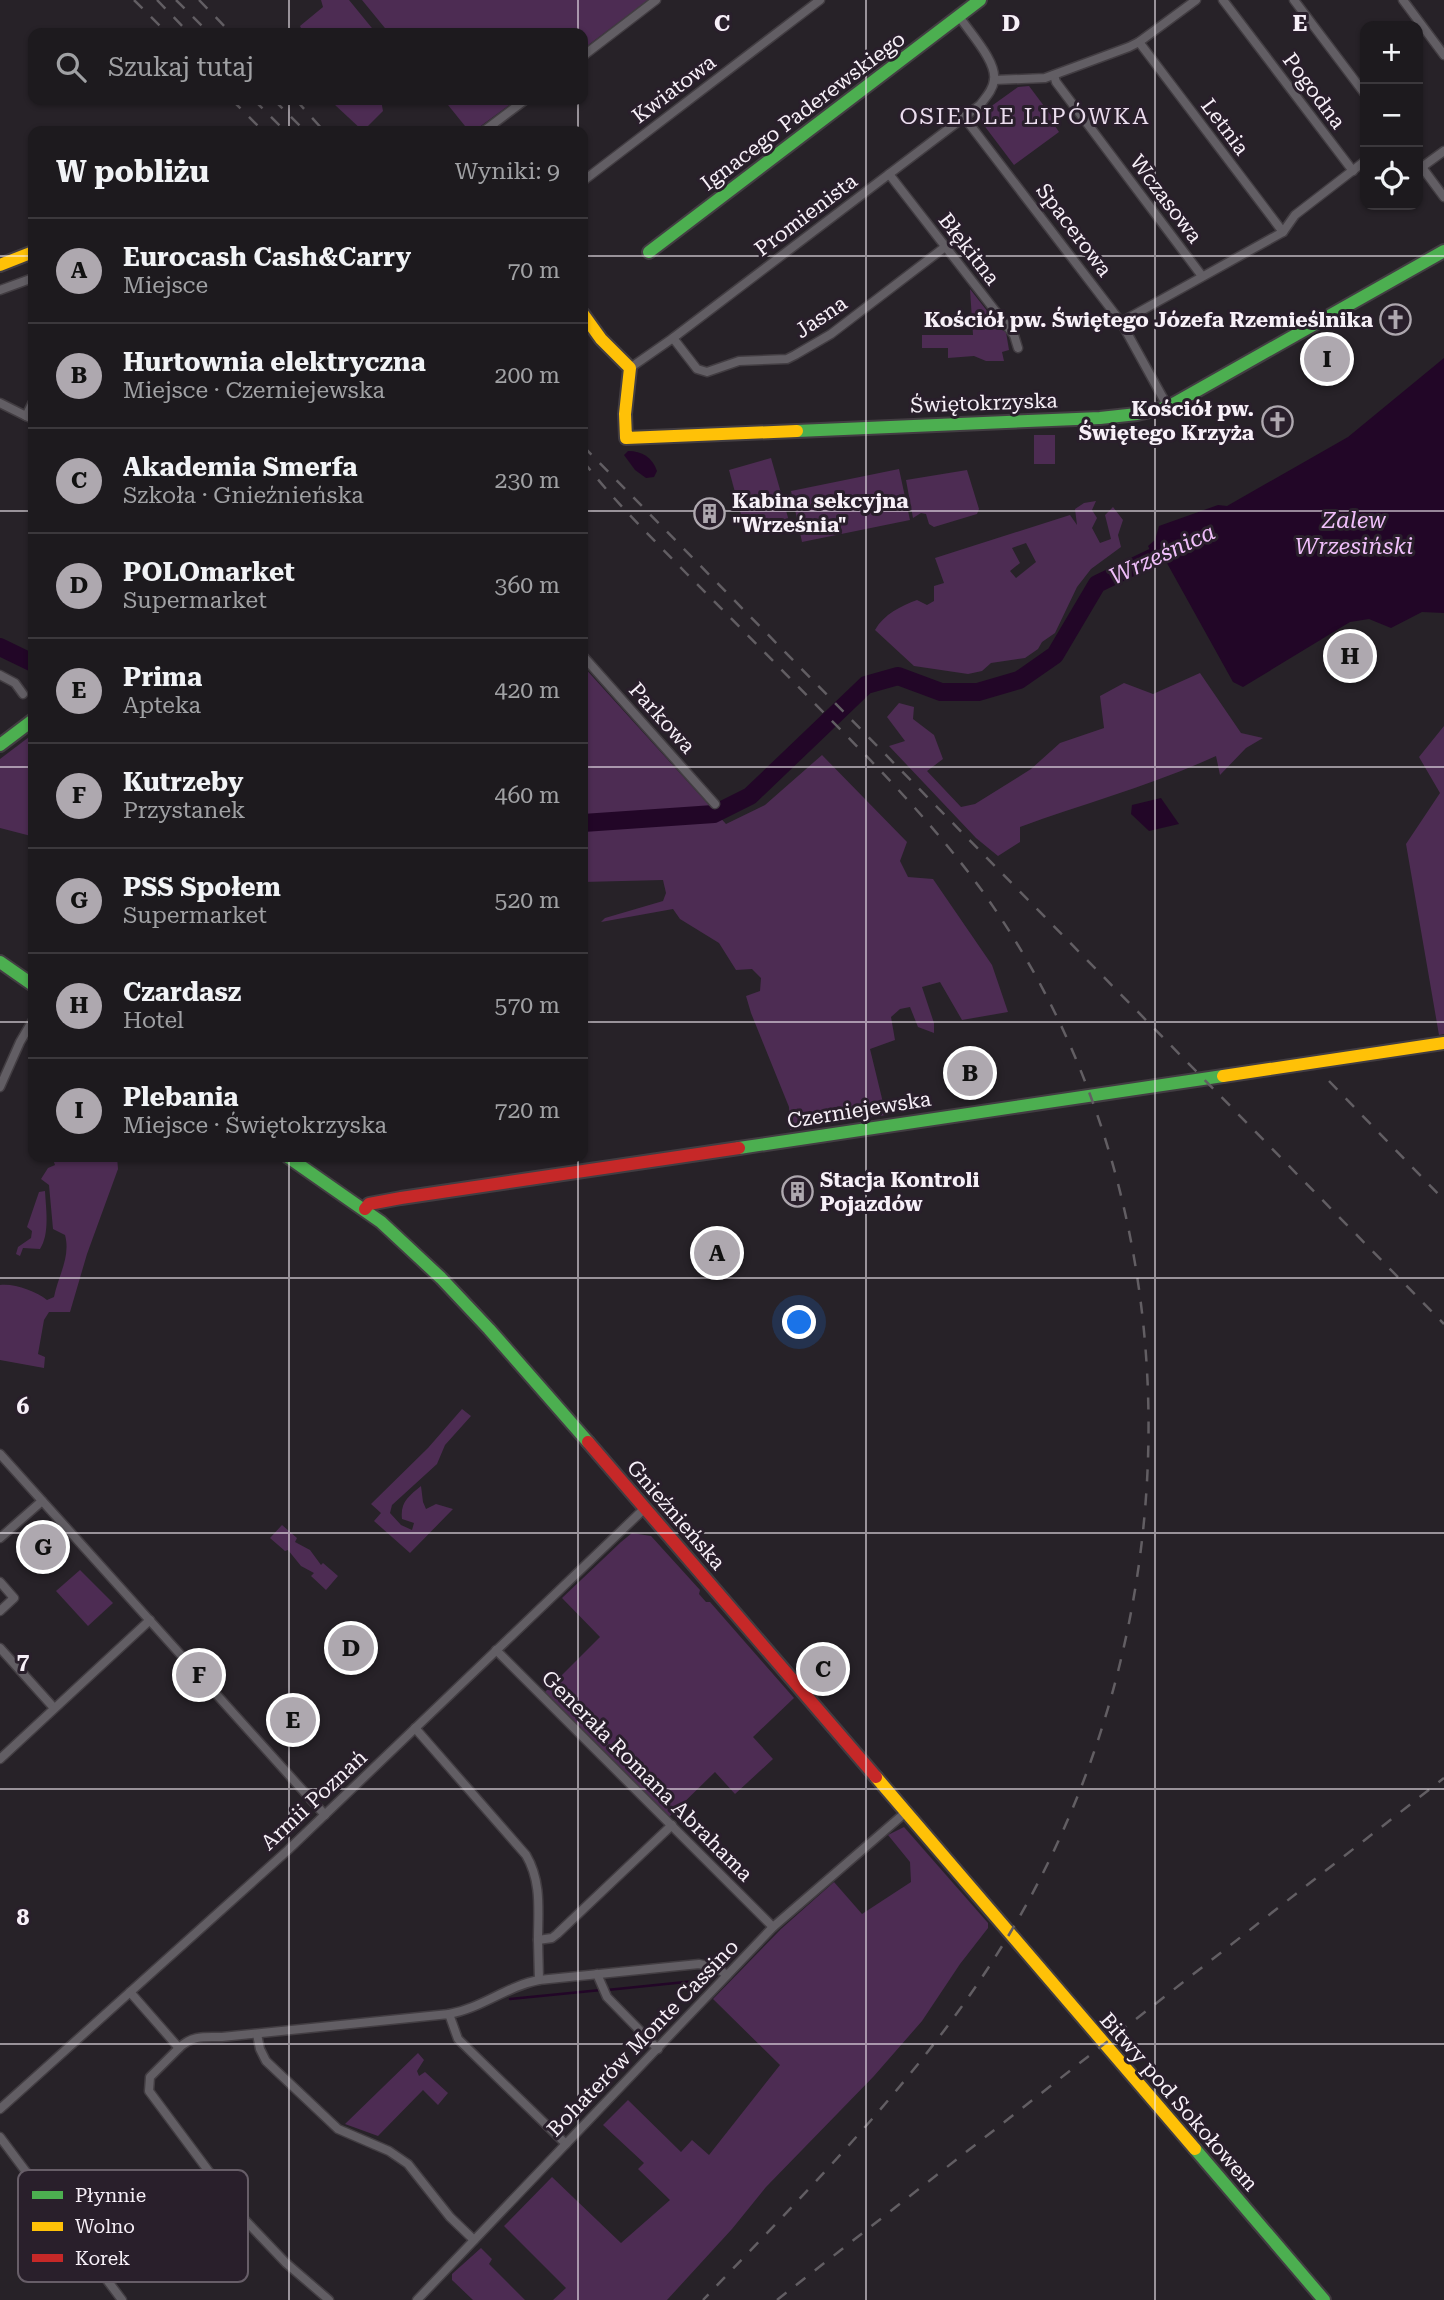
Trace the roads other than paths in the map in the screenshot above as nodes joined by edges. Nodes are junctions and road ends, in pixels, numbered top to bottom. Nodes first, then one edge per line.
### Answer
1 (656, 0) edge
2 (820, 0) edge
3 (980, 0) edge
4 (1196, 0) edge
5 (1223, 0) edge
6 (1294, 0) edge
7 (1403, 0) edge
8 (959, 16) junction
9 (1139, 42) junction
10 (588, 52) edge
11 (1444, 55) edge
12 (1054, 75) junction
13 (994, 80) junction
14 (1360, 87) edge
15 (518, 105) edge
16 (964, 117) junction
17 (491, 126) edge
18 (1444, 151) edge
19 (1423, 163) edge
20 (1360, 165) edge
21 (1423, 169) edge
22 (1353, 171) junction
23 (889, 174) junction
24 (588, 177) edge
25 (1444, 197) edge
26 (1283, 232) junction
27 (945, 247) junction
28 (1444, 251) edge
29 (649, 253) dead end
30 (28, 254) edge
31 (0, 265) edge
32 (1202, 276) junction
33 (28, 280) edge
34 (0, 290) edge
35 (588, 321) edge
36 (1121, 322) junction
37 (673, 338) junction
38 (1018, 348) dead end
39 (629, 368) junction
40 (0, 403) edge
41 (1168, 407) junction
42 (28, 416) edge
43 (588, 662) edge
44 (0, 675) edge
45 (23, 694) dead end
46 (28, 724) edge
47 (0, 745) edge
48 (715, 804) dead end
49 (0, 962) edge
50 (28, 982) edge
51 (28, 1028) edge
52 (1444, 1043) edge
53 (0, 1087) edge
54 (295, 1162) edge
55 (365, 1209) junction
56 (0, 1454) edge
57 (42, 1500) junction
58 (645, 1508) junction
59 (0, 1538) edge
60 (0, 1582) edge
61 (0, 1611) edge
62 (150, 1620) junction
63 (0, 1648) edge
64 (496, 1650) junction
65 (54, 1708) junction
66 (415, 1728) junction
67 (0, 1759) edge
68 (906, 1812) junction
69 (325, 1815) junction
70 (672, 1825) junction
71 (773, 1927) junction
72 (1005, 1928) joint
73 (538, 1940) junction
74 (597, 1974) junction
75 (727, 1975) junction
76 (539, 1980) junction
77 (130, 1992) junction
78 (449, 2014) junction
79 (257, 2034) junction
80 (179, 2048) junction
81 (658, 2049) junction
82 (0, 2109) edge
83 (0, 2137) edge
84 (566, 2144) junction
85 (24, 2170) edge
86 (208, 2170) edge
87 (248, 2223) edge
88 (474, 2240) junction
89 (108, 2282) edge
90 (121, 2300) edge
91 (329, 2300) edge
92 (417, 2300) edge
93 (1324, 2300) edge

1 - 10 street
2 - 24 street, Kwiatowa
3 - 8 street, Ignacego Paderewskiego
4 - 9 street
5 - 22 street, Pogodna
6 - 14 street
7 - 11 street
8 - 13 street
8 - 29 street, Ignacego Paderewskiego
9 - 12 street
9 - 26 street, Letnia
12 - 13 street
12 - 32 street, Wczasowa
13 - 16 street, Promienista
15 - 17 street
16 - 23 street, Promienista
16 - 36 street, Spacerowa
18 - 19 street
20 - 22 street
21 - 25 street
22 - 26 street
23 - 27 street, Błękitna
23 - 37 street, Promienista
26 - 32 street
27 - 37 street, Jasna
27 - 38 street, Błękitna
28 - 41 street, Świętokrzyska
30 - 31 street
32 - 36 street
33 - 34 street
35 - 39 street
36 - 41 street, Spacerowa
37 - 39 street, Promienista
39 - 41 street, Świętokrzyska
40 - 42 street
43 - 48 street, Parkowa
44 - 45 street
46 - 47 street
49 - 50 street
51 - 53 street
52 - 55 street, Czerniejewska
54 - 55 street, Gnieźnieńska
55 - 58 street, Gnieźnieńska
56 - 57 street
57 - 59 street
57 - 62 street
58 - 64 street, Armii Poznań
58 - 68 street, Gnieźnieńska
60 - 61 street
62 - 65 street
62 - 69 street
63 - 65 street
64 - 66 street, Armii Poznań
64 - 70 street, Generała Romana Abrahama
65 - 67 street
66 - 69 street, Armii Poznań
66 - 73 street
68 - 71 street, Bohaterów Monte Cassino
68 - 72 street, Gnieźnieńska
69 - 77 street, Armii Poznań
70 - 71 street, Generała Romana Abrahama
70 - 73 street
71 - 75 street, Bohaterów Monte Cassino
72 - 93 street, Bitwy pod Sokołowem
73 - 76 street
74 - 75 street
74 - 76 street
74 - 81 street
75 - 81 street, Bohaterów Monte Cassino
76 - 78 street
77 - 80 street
77 - 82 street, Armii Poznań
78 - 79 street
78 - 84 street
79 - 80 street
79 - 88 street
80 - 86 street
81 - 84 street, Bohaterów Monte Cassino
83 - 85 street
84 - 88 street, Bohaterów Monte Cassino
87 - 91 street
88 - 92 street, Bohaterów Monte Cassino
89 - 90 street

